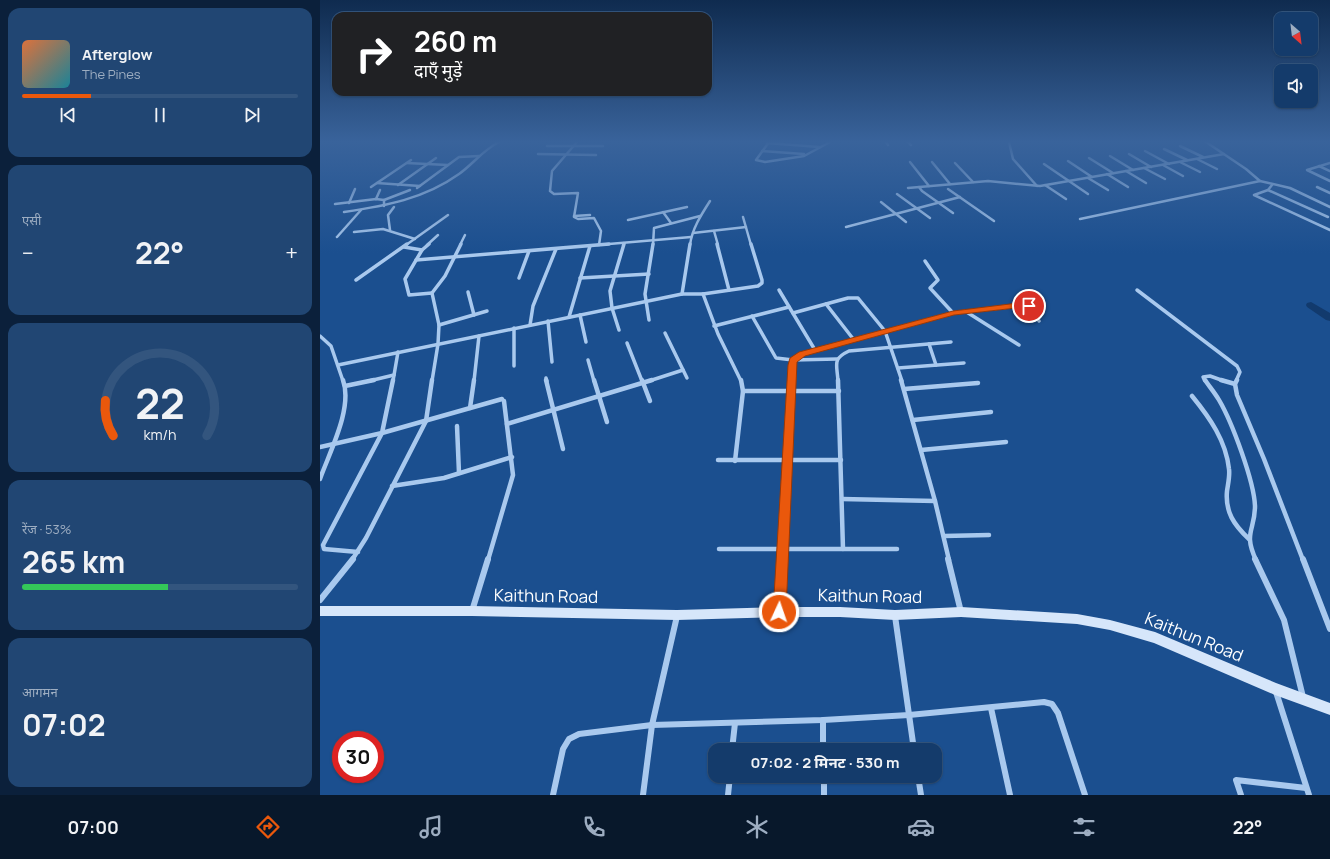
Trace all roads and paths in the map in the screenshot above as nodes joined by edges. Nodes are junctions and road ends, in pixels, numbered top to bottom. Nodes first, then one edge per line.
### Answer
1 (384, 179) edge
2 (405, 179) edge
3 (430, 179) edge
4 (452, 179) edge
5 (551, 179) edge
6 (924, 179) edge
7 (946, 179) edge
8 (970, 179) edge
9 (1031, 179) edge
10 (1066, 179) edge
11 (1081, 179) edge
12 (1090, 179) edge
13 (1115, 179) edge
14 (1140, 179) edge
15 (1069, 181) junction
16 (1260, 181) joint
17 (973, 182) junction
18 (1146, 183) dead end
19 (377, 184) junction
20 (398, 184) junction
21 (950, 184) junction
22 (1045, 185) junction
23 (1272, 185) junction
24 (421, 186) junction
25 (929, 186) junction
26 (1037, 186) junction
27 (371, 187) dead end
28 (920, 187) junction
29 (1128, 187) dead end
30 (1317, 187) dead end
31 (417, 188) dead end
32 (908, 188) dead end
33 (355, 189) dead end
34 (948, 189) dead end
35 (380, 190) dead end
36 (410, 190) dead end
37 (1108, 190) dead end
38 (1268, 190) junction
39 (1330, 193) edge
40 (897, 194) dead end
41 (1088, 194) dead end
42 (960, 197) junction
43 (376, 199) junction
44 (1066, 199) dead end
45 (384, 200) junction
46 (710, 201) dead end
47 (881, 202) dead end
48 (349, 203) junction
49 (939, 203) junction
50 (336, 204) dead end
51 (384, 206) junction
52 (394, 207) dead end
53 (687, 207) dead end
54 (1330, 207) edge
55 (917, 208) junction
56 (361, 210) junction
57 (344, 212) dead end
58 (663, 212) junction
59 (953, 213) dead end
60 (896, 214) junction
61 (448, 215) dead end
62 (590, 215) dead end
63 (574, 216) junction
64 (700, 216) junction
65 (742, 217) dead end
66 (1328, 217) dead end
67 (930, 218) dead end
68 (1080, 219) dead end
69 (628, 220) dead end
70 (994, 221) dead end
71 (906, 222) dead end
72 (671, 223) junction
73 (746, 227) junction
74 (846, 227) dead end
75 (390, 230) junction
76 (1330, 230) edge
77 (714, 231) junction
78 (354, 232) dead end
79 (438, 235) dead end
80 (465, 235) dead end
81 (692, 235) junction
82 (337, 237) dead end
83 (415, 238) junction
84 (654, 240) junction
85 (624, 243) junction
86 (598, 245) junction
87 (590, 246) junction
88 (404, 247) junction
89 (556, 249) junction
90 (422, 250) junction
91 (529, 251) junction
92 (454, 257) junction
93 (416, 260) junction
94 (925, 260) dead end
95 (649, 274) junction
96 (614, 276) junction
97 (519, 278) dead end
98 (580, 278) junction
99 (356, 280) dead end
100 (729, 290) junction
101 (779, 290) dead end
102 (1137, 290) dead end
103 (468, 292) dead end
104 (432, 293) junction
105 (682, 294) junction
106 (703, 294) junction
107 (646, 301) junction
108 (826, 304) junction
109 (789, 306) junction
110 (612, 308) junction
111 (487, 311) dead end
112 (965, 311) junction
113 (793, 313) junction
114 (953, 313) junction
115 (474, 315) junction
116 (580, 315) junction
117 (752, 316) junction
118 (569, 317) junction
119 (649, 320) dead end
120 (548, 321) junction
121 (1039, 321) dead end
122 (439, 325) junction
123 (530, 325) junction
124 (714, 326) junction
125 (514, 328) junction
126 (619, 330) dead end
127 (885, 331) junction
128 (665, 333) dead end
129 (320, 336) edge
130 (479, 336) junction
131 (854, 340) junction
132 (586, 342) dead end
133 (951, 342) dead end
134 (627, 343) dead end
135 (438, 344) junction
136 (929, 344) junction
137 (1019, 345) dead end
138 (891, 348) junction
139 (815, 350) junction
140 (398, 352) junction
141 (837, 359) junction
142 (588, 360) dead end
143 (793, 360) junction
144 (552, 362) dead end
145 (964, 363) dead end
146 (338, 365) junction
147 (936, 365) junction
148 (514, 366) dead end
149 (898, 368) junction
150 (683, 370) junction
151 (394, 375) junction
152 (546, 378) dead end
153 (687, 378) dead end
154 (643, 383) junction
155 (978, 383) dead end
156 (1235, 384) junction
157 (345, 386) junction
158 (904, 390) junction
159 (743, 391) junction
160 (790, 391) junction
161 (839, 391) junction
162 (598, 396) junction
163 (1192, 396) dead end
164 (650, 401) dead end
165 (470, 408) junction
166 (553, 410) junction
167 (991, 412) dead end
168 (913, 420) junction
169 (426, 421) junction
170 (607, 422) dead end
171 (507, 424) junction
172 (457, 426) dead end
173 (382, 433) junction
174 (1006, 442) dead end
175 (334, 444) junction
176 (320, 447) edge
177 (563, 449) dead end
178 (921, 450) junction
179 (512, 457) junction
180 (718, 460) dead end
181 (841, 460) junction
182 (735, 461) junction
183 (787, 461) junction
184 (459, 473) junction
185 (320, 479) edge
186 (392, 486) junction
187 (842, 499) junction
188 (935, 501) junction
189 (989, 535) dead end
190 (944, 536) junction
191 (1249, 539) junction
192 (720, 549) dead end
193 (783, 549) junction
194 (843, 549) junction
195 (897, 549) dead end
196 (358, 552) junction
197 (320, 600) edge
198 (320, 610) edge
199 (472, 611) junction
200 (779, 612) junction
201 (961, 612) junction
202 (677, 615) junction
203 (895, 615) junction
204 (1330, 628) edge
205 (1275, 689) junction
206 (1303, 699) junction
207 (991, 708) junction
208 (1330, 709) edge
209 (909, 715) junction
210 (823, 720) junction
211 (735, 723) junction
212 (652, 725) junction
213 (733, 743) edge
214 (823, 743) edge
215 (913, 743) edge
216 (729, 783) edge
217 (824, 783) edge
218 (919, 783) edge
219 (1306, 788) junction
220 (553, 795) edge
221 (643, 795) edge
222 (728, 795) edge
223 (824, 795) edge
224 (921, 795) edge
225 (1010, 795) edge
226 (1085, 795) edge
227 (1241, 795) edge
228 (1309, 795) edge

1 - 19 street
2 - 20 street
3 - 24 street
4 - 51 street
5 - 63 street
6 - 25 street
7 - 21 street
8 - 17 street
9 - 26 street
10 - 15 street
11 - 15 street
12 - 37 street
13 - 29 street
14 - 18 street
15 - 22 street
15 - 41 street
16 - 23 street
16 - 68 street
17 - 21 street
17 - 26 street
19 - 20 street
19 - 27 street
20 - 24 street
21 - 25 street
22 - 26 street
22 - 44 street
23 - 38 street
23 - 54 street
24 - 31 street
25 - 28 street
28 - 32 street
28 - 49 street
30 - 39 street
33 - 48 street
34 - 42 street
35 - 43 street
36 - 45 street
38 - 66 street
38 - 76 street
40 - 55 street
42 - 49 street
42 - 70 street
43 - 45 street
43 - 48 street
45 - 51 street
46 - 64 street
47 - 60 street
48 - 50 street
49 - 55 street
49 - 59 street
51 - 56 street
52 - 75 street
53 - 58 street
55 - 60 street
55 - 67 street
56 - 57 street
56 - 82 street
58 - 69 street
58 - 72 street
60 - 71 street
60 - 74 street
61 - 83 street
62 - 63 street
63 - 86 street
64 - 72 street
64 - 81 street
65 - 73 street
72 - 84 street
73 - 77 street
73 - 100 street
75 - 78 street
75 - 83 street
77 - 81 street
77 - 100 street
79 - 90 street
80 - 92 street
81 - 84 street
81 - 105 street
83 - 88 street
84 - 85 street
84 - 95 street
85 - 86 street
85 - 96 street
86 - 87 street
87 - 89 street
87 - 98 street
88 - 90 street
88 - 99 street
89 - 91 street
89 - 123 street
90 - 93 street
91 - 92 street
91 - 97 street
92 - 93 street
92 - 104 street
93 - 104 street
94 - 114 street
95 - 96 street
95 - 107 street
96 - 98 street
96 - 110 street
98 - 118 street
100 - 106 street
101 - 109 street
102 - 156 street
103 - 115 street
104 - 122 street
105 - 106 street
105 - 107 street
106 - 124 street
107 - 110 street
107 - 119 street
108 - 113 street
108 - 127 street
108 - 131 street
109 - 113 street
109 - 117 street
110 - 116 street
110 - 126 street
111 - 115 street
112 - 114 street
112 - 121 street
112 - 137 street
113 - 139 street
114 - 127 street
115 - 122 street
116 - 118 street
116 - 132 street
117 - 124 street
117 - 143 street
118 - 120 street
120 - 123 street
120 - 144 street
122 - 135 street
123 - 125 street
124 - 159 street
125 - 130 street
125 - 148 street
127 - 131 street
127 - 138 street
128 - 150 street
129 - 146 street
130 - 135 street
130 - 165 street
131 - 139 street
133 - 136 street
134 - 154 street
135 - 140 street
135 - 169 street
136 - 138 street
136 - 147 street
138 - 141 street
138 - 149 street
139 - 143 street
140 - 146 street
140 - 151 street
141 - 143 street
141 - 161 street
142 - 162 street
143 - 160 street
145 - 147 street
146 - 157 street
147 - 149 street
149 - 158 street
150 - 153 street
150 - 154 street
151 - 157 street
151 - 173 street
152 - 166 street
154 - 162 street
154 - 164 street
155 - 158 street
156 - 191 street
156 - 204 street
157 - 175 street
158 - 168 street
159 - 160 street
159 - 182 street
160 - 161 street
160 - 183 street
161 - 181 street
162 - 166 street
162 - 170 street
163 - 191 street
165 - 169 street
165 - 171 street
166 - 171 street
166 - 177 street
167 - 168 street
168 - 178 street
169 - 173 street
169 - 186 street
171 - 179 street
172 - 184 street
173 - 175 street
173 - 196 street
174 - 178 street
175 - 176 street
175 - 185 street
178 - 188 street
179 - 184 street
179 - 199 street
180 - 182 street
181 - 183 street
181 - 187 street
182 - 183 street
183 - 193 street
184 - 186 street
186 - 196 street
187 - 188 street
187 - 194 street
188 - 190 street
189 - 190 street
190 - 201 street
191 - 206 street
192 - 193 street
193 - 194 street
193 - 200 street
194 - 195 street
196 - 197 street
198 - 199 street, Kaithun Road
199 - 202 street, Kaithun Road
200 - 202 street, Kaithun Road
200 - 203 street, Kaithun Road
201 - 203 street, Kaithun Road
201 - 205 street, Kaithun Road
202 - 212 street
203 - 209 street
205 - 206 street, Kaithun Road
205 - 219 street
206 - 208 street, Kaithun Road
207 - 209 street
207 - 225 street
207 - 226 street
209 - 210 street
209 - 215 street
210 - 211 street
210 - 214 street
211 - 212 street
211 - 213 street
212 - 220 street
212 - 221 street
216 - 222 street
217 - 223 street
218 - 224 street
219 - 227 street
219 - 228 street

